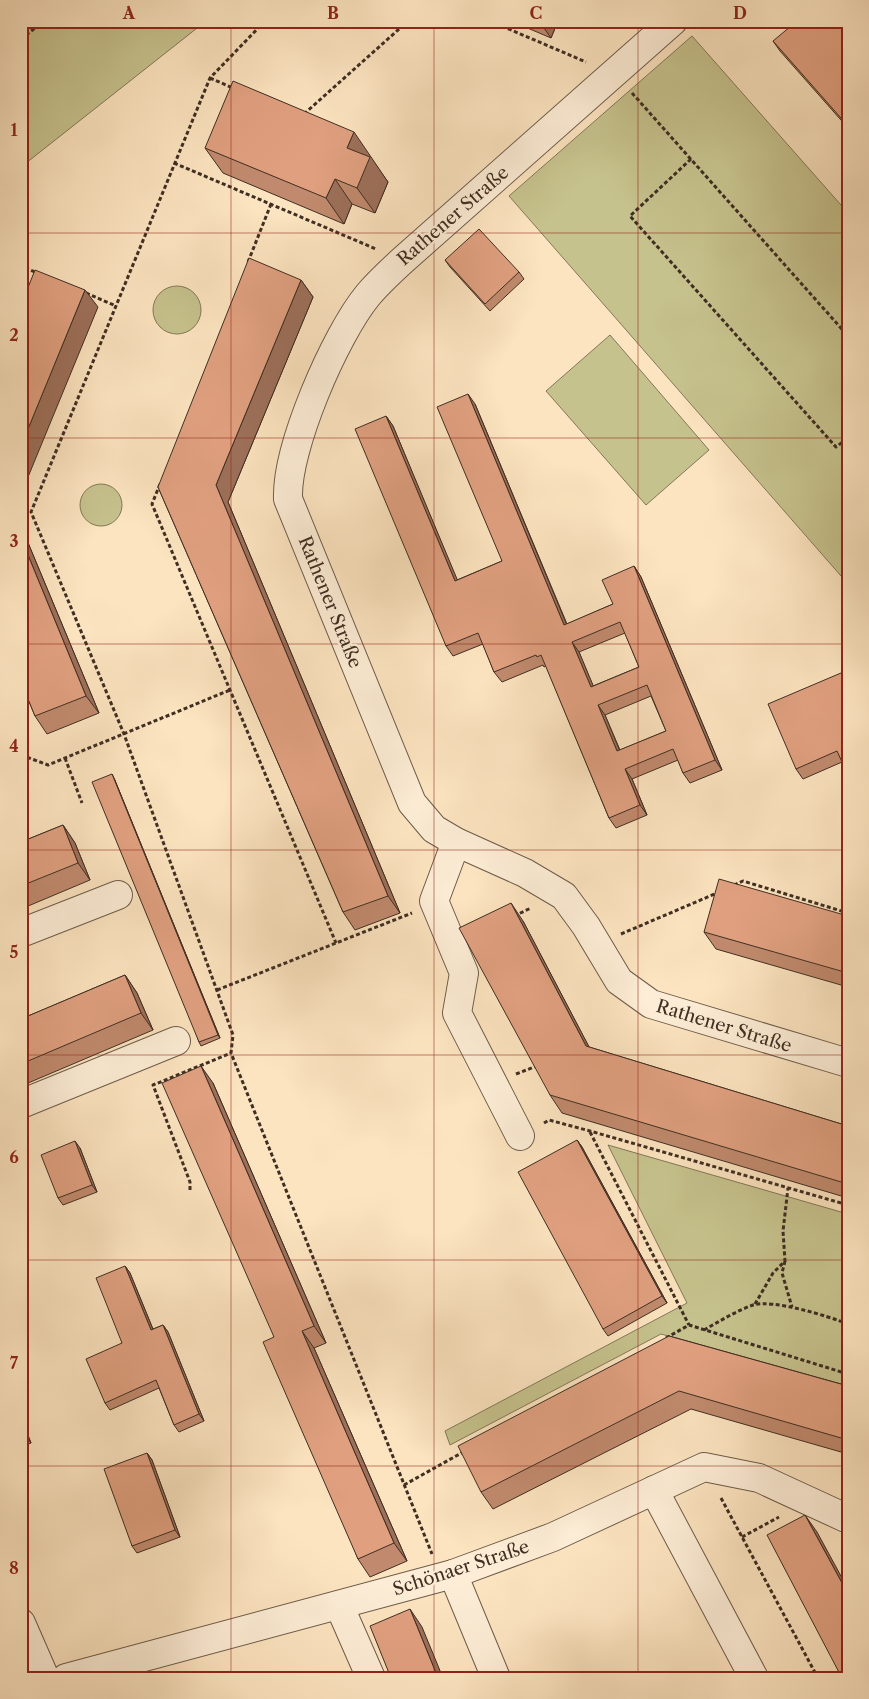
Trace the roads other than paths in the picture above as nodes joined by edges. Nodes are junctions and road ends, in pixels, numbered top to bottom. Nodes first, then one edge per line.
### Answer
1 (673, 21) edge
2 (456, 842) junction
3 (118, 895) dead end
4 (21, 934) edge
5 (176, 1041) dead end
6 (848, 1063) edge
7 (21, 1104) edge
8 (519, 1136) road end
9 (654, 1490) junction
10 (845, 1522) edge
11 (447, 1576) junction
12 (339, 1605) junction
13 (21, 1623) edge
14 (45, 1678) edge
15 (66, 1678) edge
16 (371, 1678) edge
17 (496, 1678) edge
18 (754, 1678) edge

1 - 2 street, Rathener Straße
2 - 6 street, Rathener Straße
2 - 8 street
3 - 4 street
5 - 7 street
9 - 10 street, Schönaer Straße
9 - 11 street, Schönaer Straße
9 - 18 street
11 - 12 street, Schönaer Straße
11 - 17 street
12 - 15 street, Schönaer Straße
12 - 16 street
13 - 14 street

